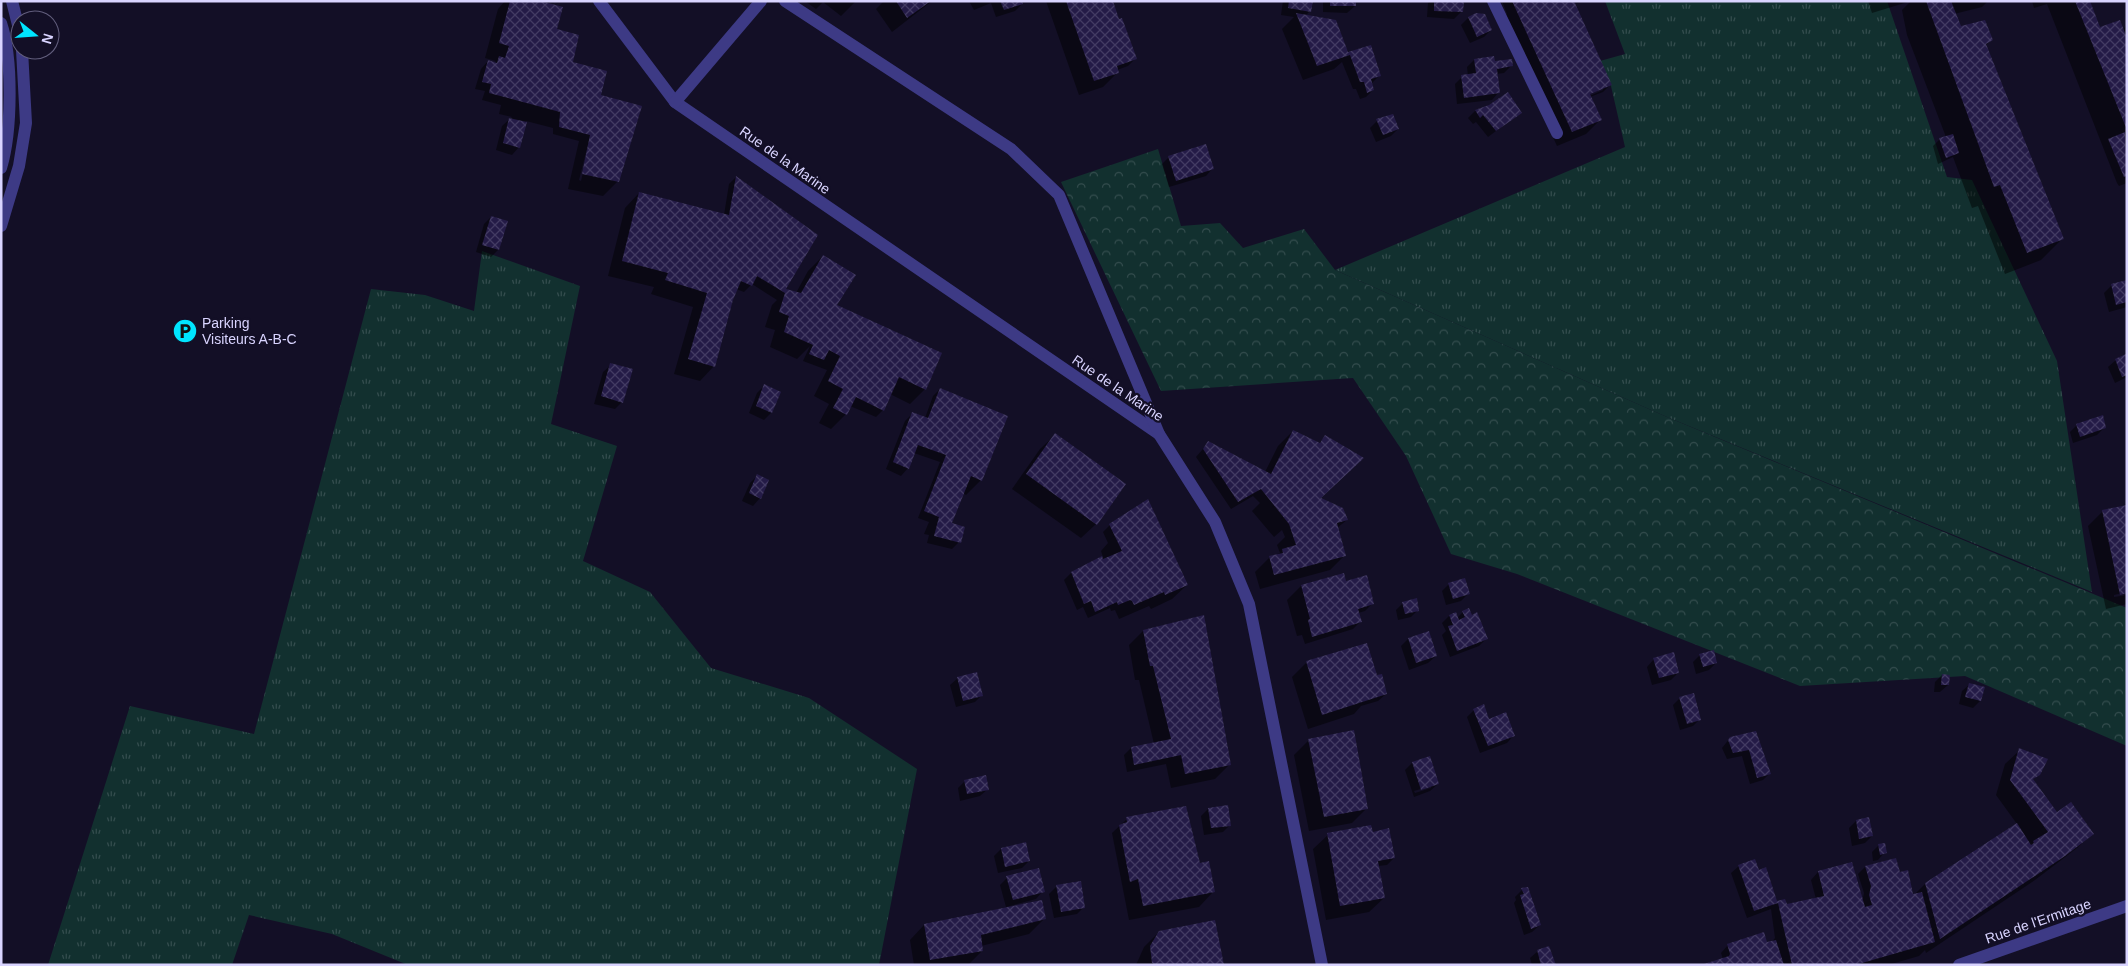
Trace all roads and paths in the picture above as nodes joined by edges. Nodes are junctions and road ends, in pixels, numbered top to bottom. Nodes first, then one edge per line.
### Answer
1 (599, 1) edge
2 (761, 1) edge
3 (785, 1) edge
4 (1492, 1) edge
5 (1, 23) edge
6 (23, 60) edge
7 (675, 102) junction
8 (1557, 133) dead end
9 (1, 168) edge
10 (1, 226) edge
11 (1160, 434) junction
12 (2127, 906) edge
13 (1322, 965) edge
14 (1959, 965) edge

1 - 7 street, Rue de la Marine
2 - 7 street
3 - 11 street, Rue de la Marine
4 - 8 street
5 - 9 street
6 - 10 street
7 - 11 street, Rue de la Marine
11 - 13 street
12 - 14 street, Rue de l'Ermitage

